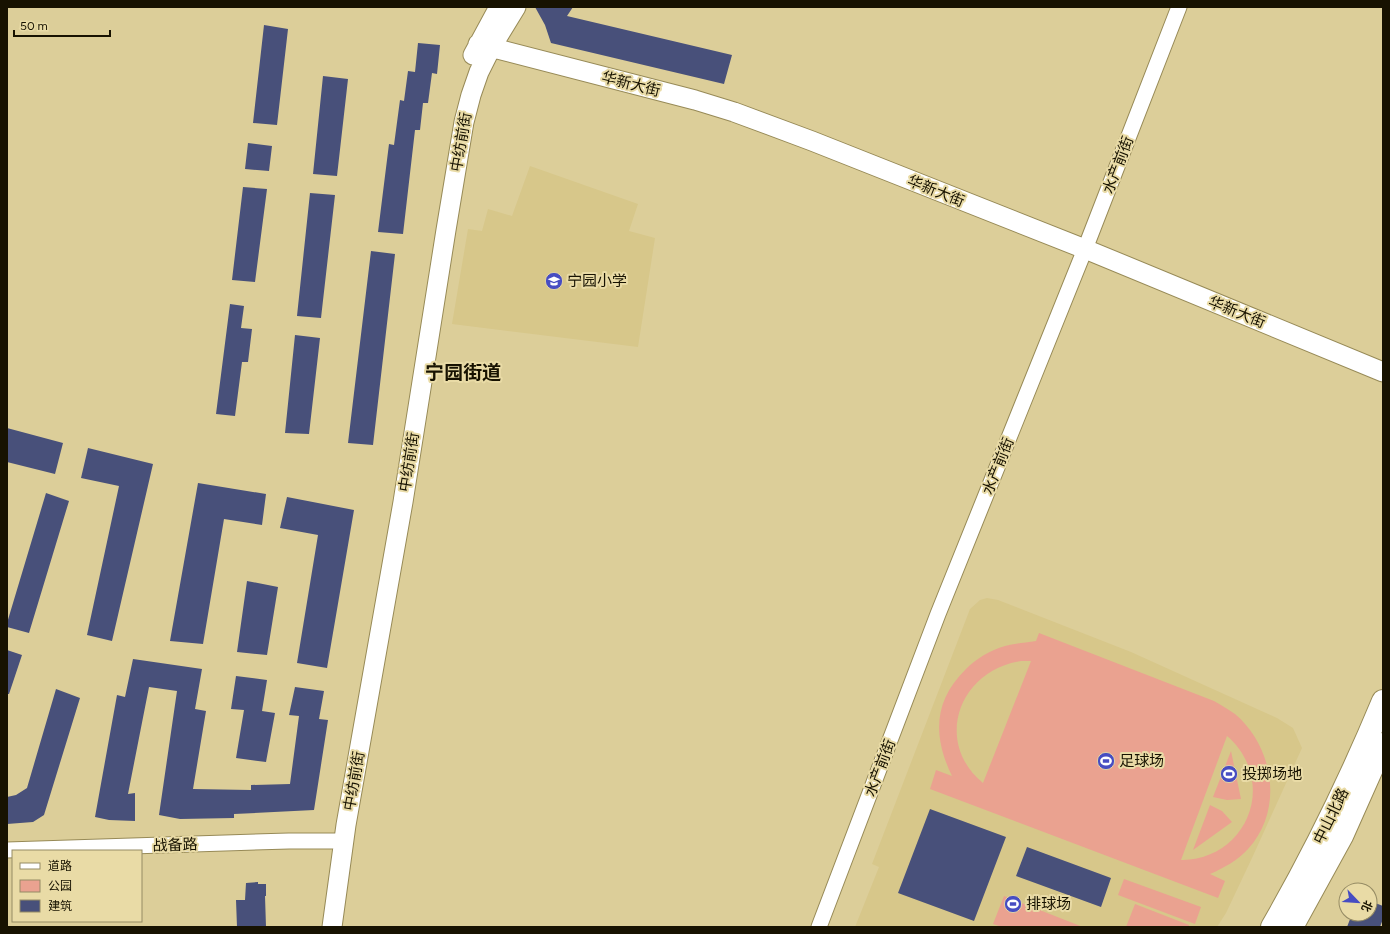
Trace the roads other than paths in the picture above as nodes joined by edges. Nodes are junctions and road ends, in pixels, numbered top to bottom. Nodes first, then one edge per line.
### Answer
1 (499, 7) edge
2 (516, 7) edge
3 (1179, 7) edge
4 (485, 46) junction
5 (1085, 250) junction
6 (1383, 372) edge
7 (1383, 700) edge
8 (1383, 744) edge
9 (338, 841) junction
10 (7, 850) edge
11 (320, 927) edge
12 (332, 927) edge
13 (819, 927) edge
14 (1272, 927) edge
15 (1292, 927) edge

1 - 4 street
2 - 4 street, 中纺前街
3 - 5 street, 水产前街
4 - 5 street, 华新大街
4 - 9 street, 中纺前街
5 - 6 street, 华新大街
5 - 13 street, 水产前街
7 - 14 main road, 中山北路
8 - 15 main road, 中山北路
9 - 10 street, 战备路
9 - 11 street
9 - 12 street, 中纺前街

